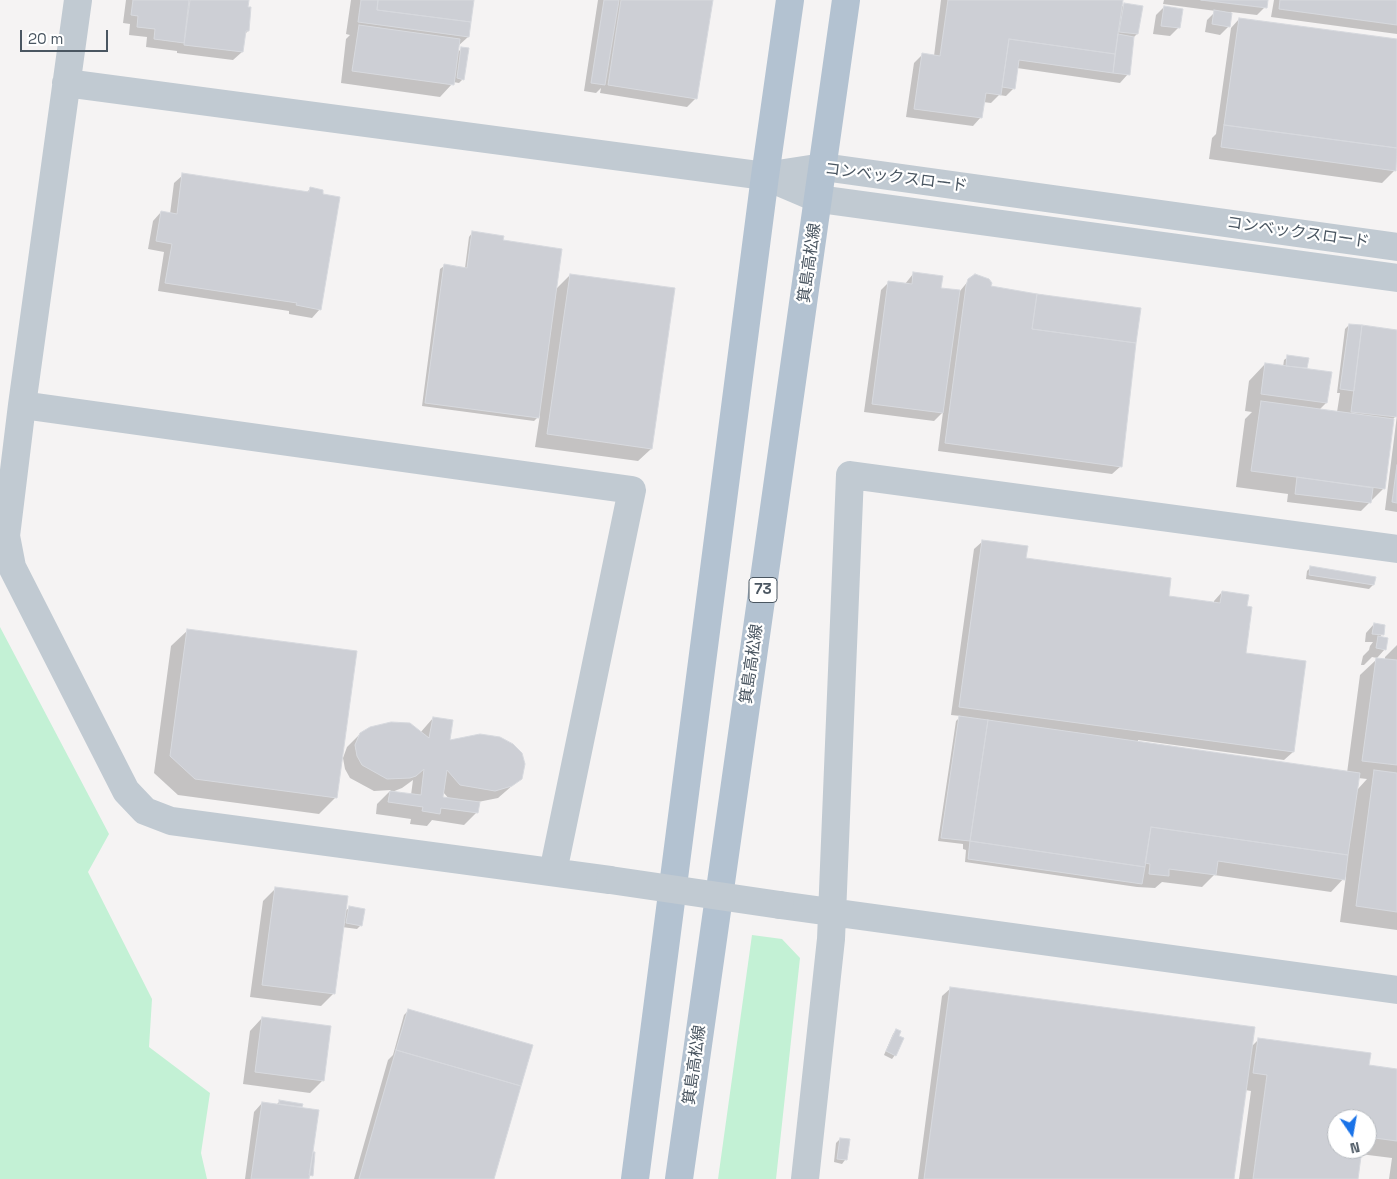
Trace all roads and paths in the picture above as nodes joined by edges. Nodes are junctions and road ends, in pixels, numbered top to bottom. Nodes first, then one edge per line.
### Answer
1 (78, 0) edge
2 (790, 0) edge
3 (846, 0) edge
4 (66, 83) junction
5 (823, 167) junction
6 (765, 176) junction
7 (819, 199) junction
8 (1397, 247) edge
9 (1397, 278) edge
10 (22, 405) junction
11 (1397, 549) edge
12 (553, 872) junction
13 (833, 913) junction
14 (1397, 990) edge
15 (635, 1179) edge
16 (679, 1179) edge
17 (805, 1179) edge

1 - 4 street
2 - 6 main road
3 - 5 main road, 箕島高松線 / 73
4 - 6 street
4 - 10 street
5 - 6 street, コンベックスロード
5 - 7 main road, 箕島高松線 / 73
5 - 8 street, コンベックスロード
6 - 7 street, コンベックスロード
6 - 15 main road
7 - 9 street, コンベックスロード
7 - 16 main road, 箕島高松線 / 73
10 - 12 street
10 - 12 street
11 - 13 street
12 - 13 street, bridge
13 - 14 street
13 - 17 street

